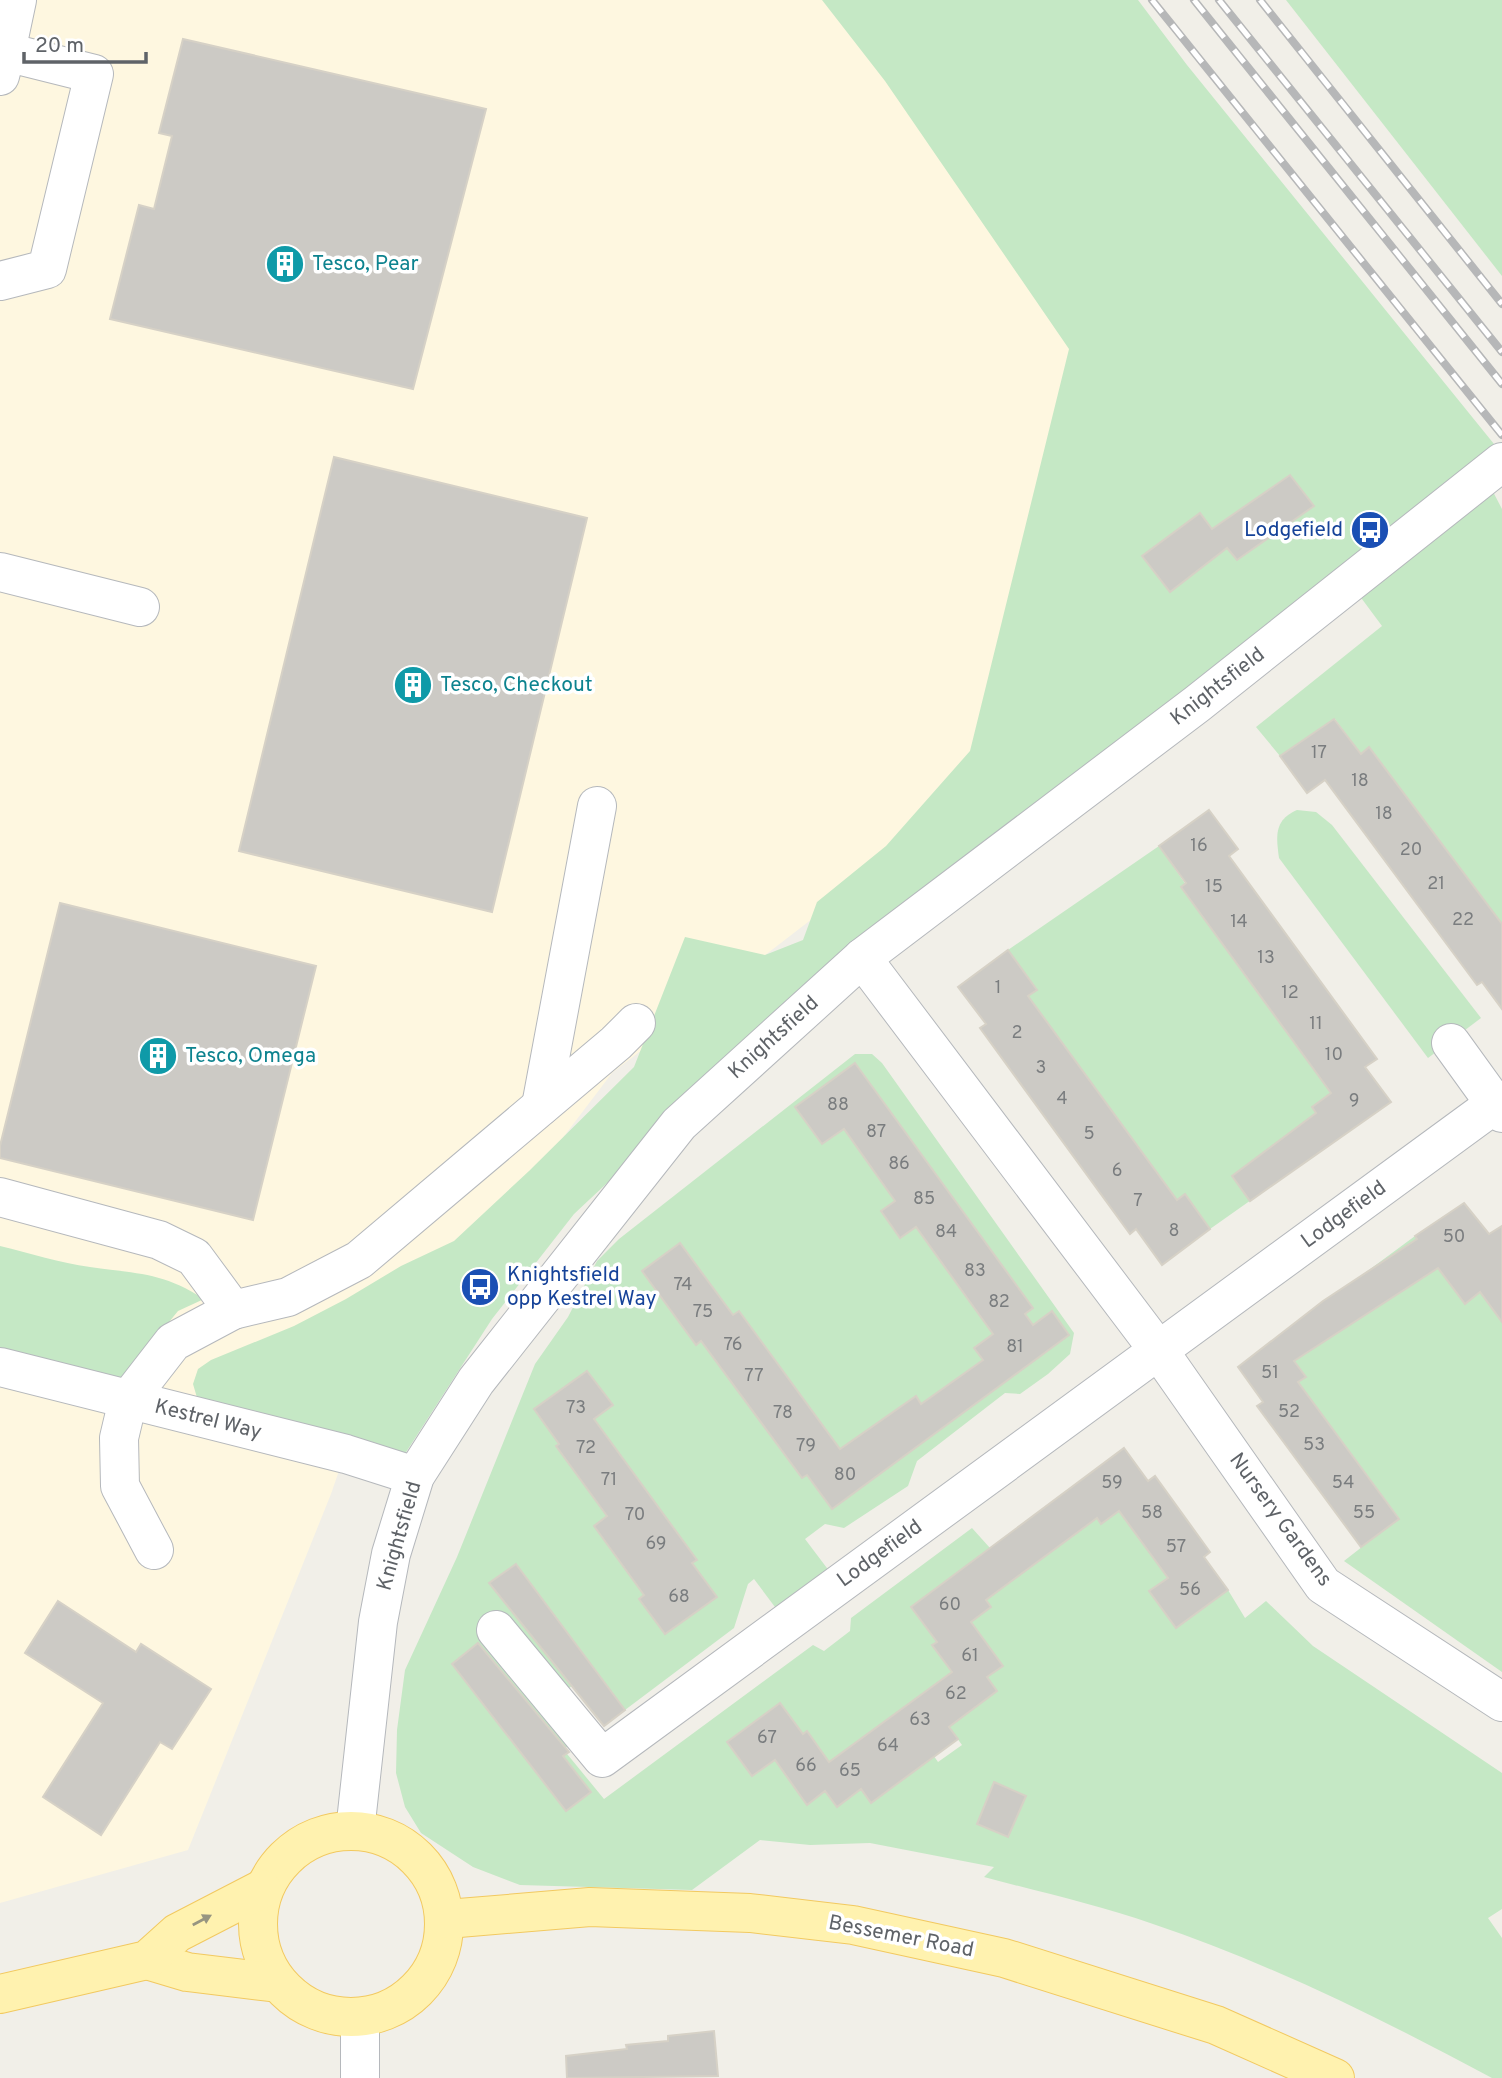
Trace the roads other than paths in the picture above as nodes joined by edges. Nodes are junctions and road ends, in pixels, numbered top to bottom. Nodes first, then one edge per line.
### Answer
1 (17, 0) edge
2 (3, 64) edge
3 (0, 281) edge
4 (1494, 469) edge
5 (0, 572) edge
6 (140, 607) dead end
7 (597, 806) dead end
8 (862, 958) junction
9 (635, 1023) dead end
10 (1451, 1043) dead end
11 (541, 1107) junction
12 (1499, 1108) edge
13 (0, 1197) edge
14 (233, 1310) junction
15 (1159, 1351) junction
16 (0, 1367) edge
17 (128, 1400) junction
18 (415, 1476) junction
19 (154, 1550) dead end
20 (496, 1630) dead end
21 (1502, 1702) edge
22 (355, 1831) junction
23 (262, 1889) junction
24 (447, 1919) junction
25 (147, 1960) junction
26 (278, 1983) junction
27 (0, 1994) edge
28 (360, 2018) junction
29 (360, 2078) edge
30 (1335, 2078) edge

1 - 2 street
2 - 3 street
4 - 8 street, Knightsfield
5 - 6 street
7 - 11 street
8 - 15 street
8 - 18 street, Knightsfield
9 - 11 street
10 - 12 street, Lodgefield
11 - 14 street
12 - 15 street, Lodgefield
13 - 14 street
14 - 17 street
15 - 20 street, Lodgefield
15 - 21 street, Nursery Gardens
16 - 17 street, Kestrel Way
17 - 18 street, Kestrel Way
17 - 19 street
18 - 22 street, Knightsfield
22 - 23 main road
22 - 24 main road
25 -> 23 main road
23 - 26 main road
24 - 28 main road
24 - 30 main road, Bessemer Road
25 - 26 main road
25 - 27 main road
26 - 28 main road
28 - 29 street

